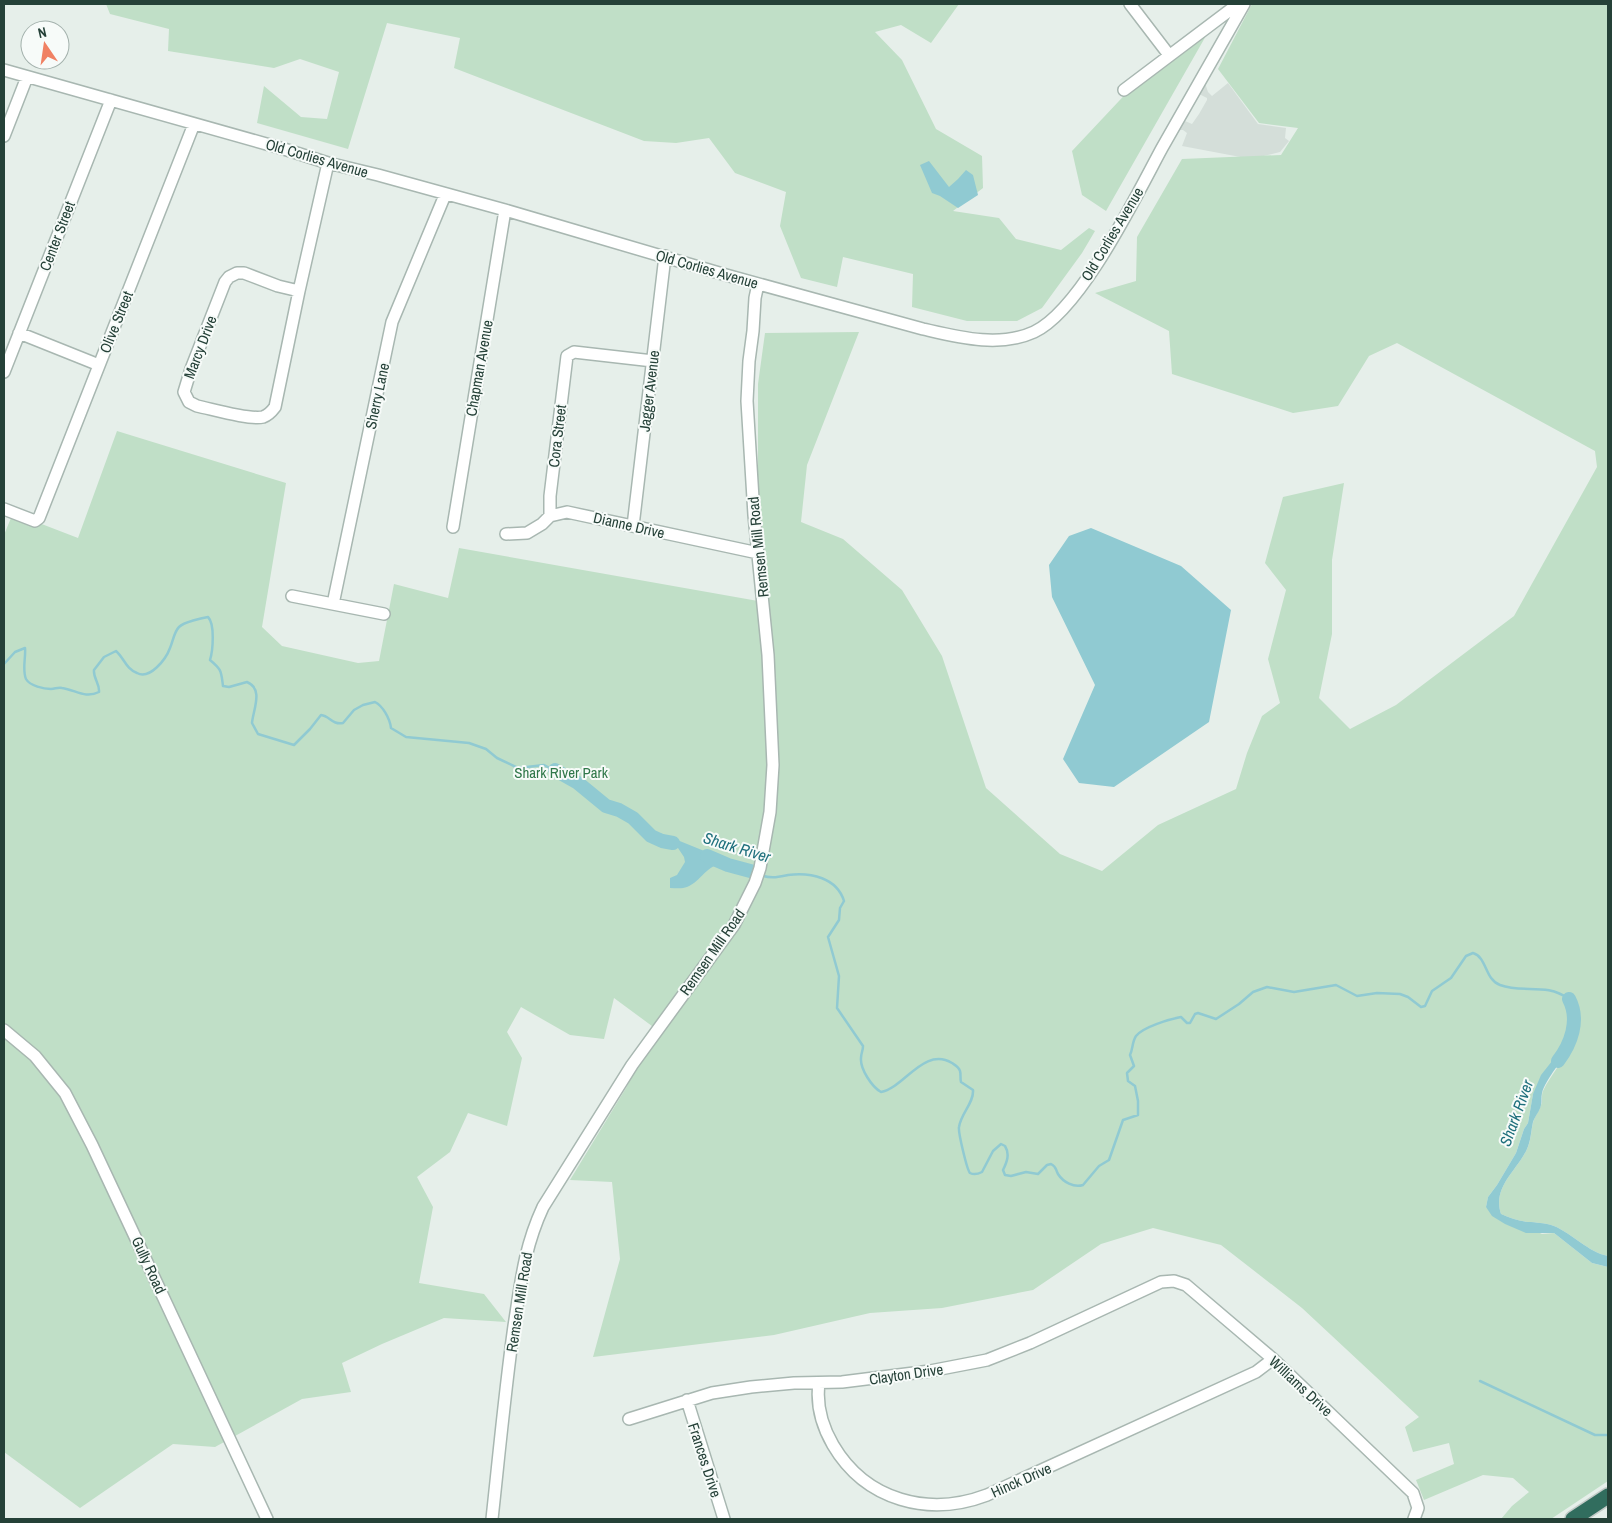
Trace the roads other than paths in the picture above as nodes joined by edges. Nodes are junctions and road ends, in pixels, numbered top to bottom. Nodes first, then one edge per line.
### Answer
1 (1130, 4) edge
2 (1238, 4) edge
3 (1244, 4) edge
4 (1169, 55) junction
5 (4, 70) edge
6 (27, 77) junction
7 (1124, 90) dead end
8 (111, 100) junction
9 (194, 124) junction
10 (4, 136) edge
11 (328, 163) junction
12 (445, 195) junction
13 (505, 210) junction
14 (665, 256) junction
15 (758, 284) junction
16 (298, 291) junction
17 (19, 333) junction
18 (652, 361) junction
19 (99, 365) junction
20 (4, 372) edge
21 (4, 509) edge
22 (550, 516) junction
23 (453, 526) dead end
24 (633, 526) junction
25 (506, 534) dead end
26 (758, 553) junction
27 (292, 596) dead end
28 (333, 604) junction
29 (384, 614) dead end
30 (4, 1030) edge
31 (1171, 1281) joint
32 (1272, 1359) junction
33 (819, 1383) junction
34 (687, 1400) junction
35 (629, 1419) dead end
36 (1608, 1496) edge
37 (267, 1519) edge
38 (492, 1519) edge
39 (724, 1519) edge
40 (1414, 1519) edge
41 (1573, 1519) edge

1 - 4 street
2 - 4 street
3 - 15 street, Old Corlies Avenue
4 - 7 street
5 - 6 street, Old Corlies Avenue
6 - 8 street, Old Corlies Avenue
6 - 10 street
8 - 9 street, Old Corlies Avenue
8 - 17 street, Center Street
9 - 11 street, Old Corlies Avenue
9 - 19 street, Olive Street
11 - 12 street, Old Corlies Avenue
11 - 16 street, Marcy Drive
12 - 13 street, Old Corlies Avenue
12 - 28 street, Sherry Lane
13 - 14 street, Old Corlies Avenue
13 - 23 street, Chapman Avenue
14 - 15 street, Old Corlies Avenue
14 - 18 street, Jagger Avenue
15 - 26 street, Remsen Mill Road
16 - 16 street, Marcy Drive
17 - 19 street
17 - 20 street, Center Street
18 - 22 street, Cora Street
18 - 24 street, Jagger Avenue
19 - 21 street, Olive Street
22 - 24 street, Dianne Drive
22 - 25 street
24 - 26 street, Dianne Drive
26 - 38 street, Remsen Mill Road
27 - 28 street
28 - 29 street
30 - 37 street, Gully Road
31 - 32 street, Williams Drive
31 - 33 street, Clayton Drive
32 - 33 street, Hinck Drive
32 - 40 street, Williams Drive
33 - 34 street, Clayton Drive
34 - 35 street, Clayton Drive
34 - 39 street, Frances Drive
36 - 41 highway

